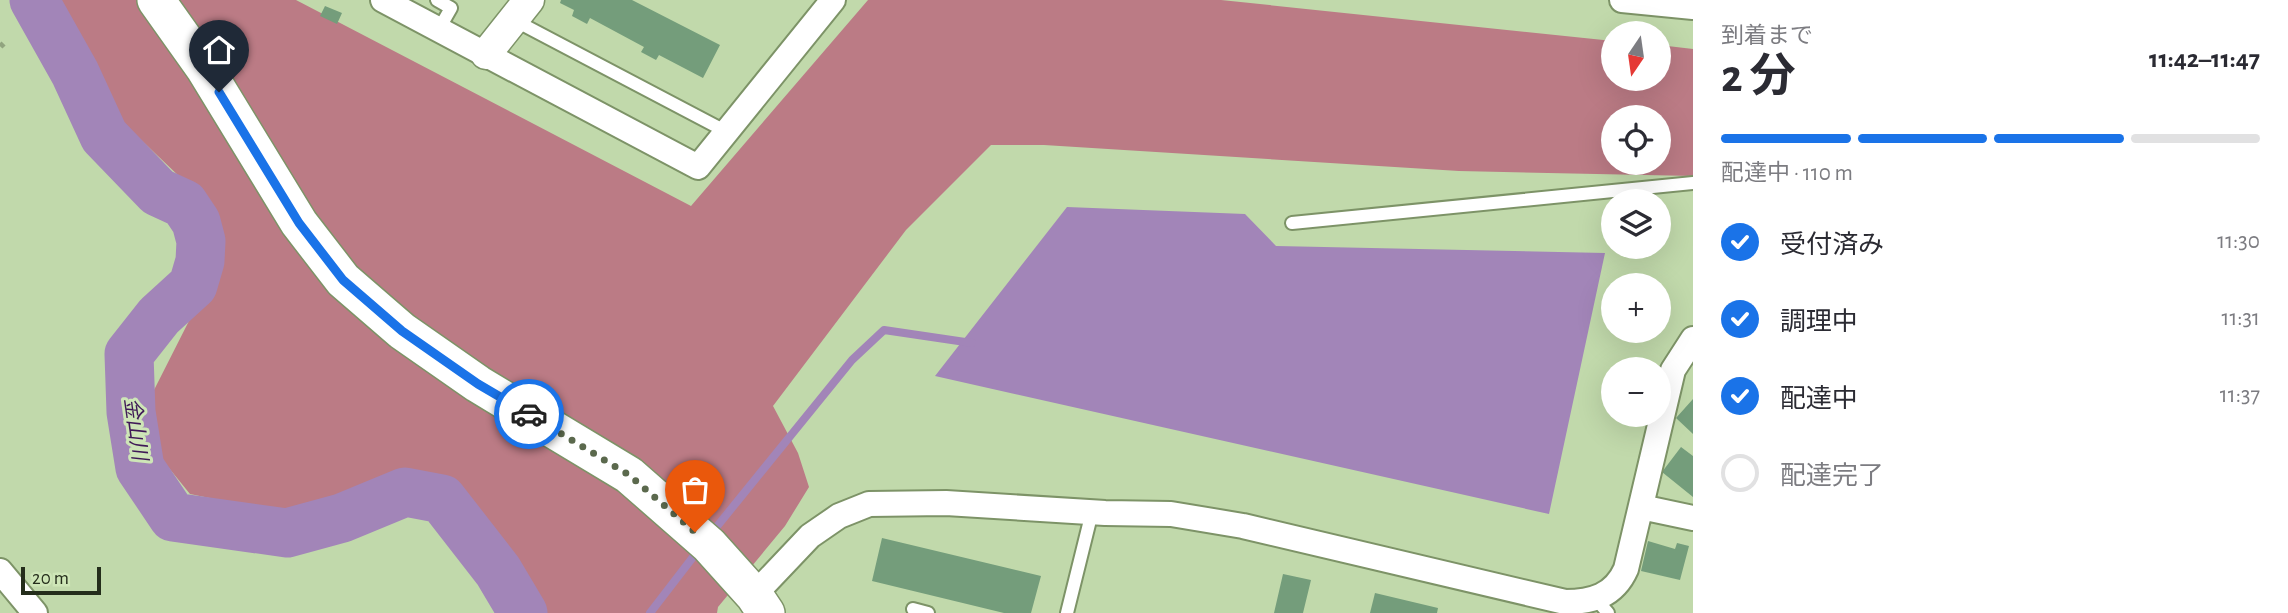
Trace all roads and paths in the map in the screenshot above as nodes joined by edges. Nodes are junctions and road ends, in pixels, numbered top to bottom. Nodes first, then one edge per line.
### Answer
1 (156, 0) edge
2 (383, 0) edge
3 (437, 0) edge
4 (832, 0) edge
5 (1622, 0) edge
6 (1686, 4) edge
7 (521, 10) edge
8 (439, 30) junction
9 (486, 54) junction
10 (727, 132) junction
11 (1693, 183) edge
12 (1292, 223) dead end
13 (1693, 339) edge
14 (1641, 507) junction
15 (1092, 512) junction
16 (1693, 518) edge
17 (0, 571) edge
18 (760, 604) edge
19 (1602, 606) edge
20 (913, 609) dead end
21 (35, 613) edge
22 (928, 613) edge
23 (1067, 613) edge

1 - 18 main road
2 - 8 street
3 - 8 lane
4 - 10 street
5 - 6 street
7 - 9 street
7 - 10 lane
8 - 9 street
9 - 10 street
11 - 12 lane
13 - 14 street
14 - 16 street
14 - 19 street
15 - 18 street
15 - 19 street
15 - 23 lane
17 - 21 street
20 - 22 lane

